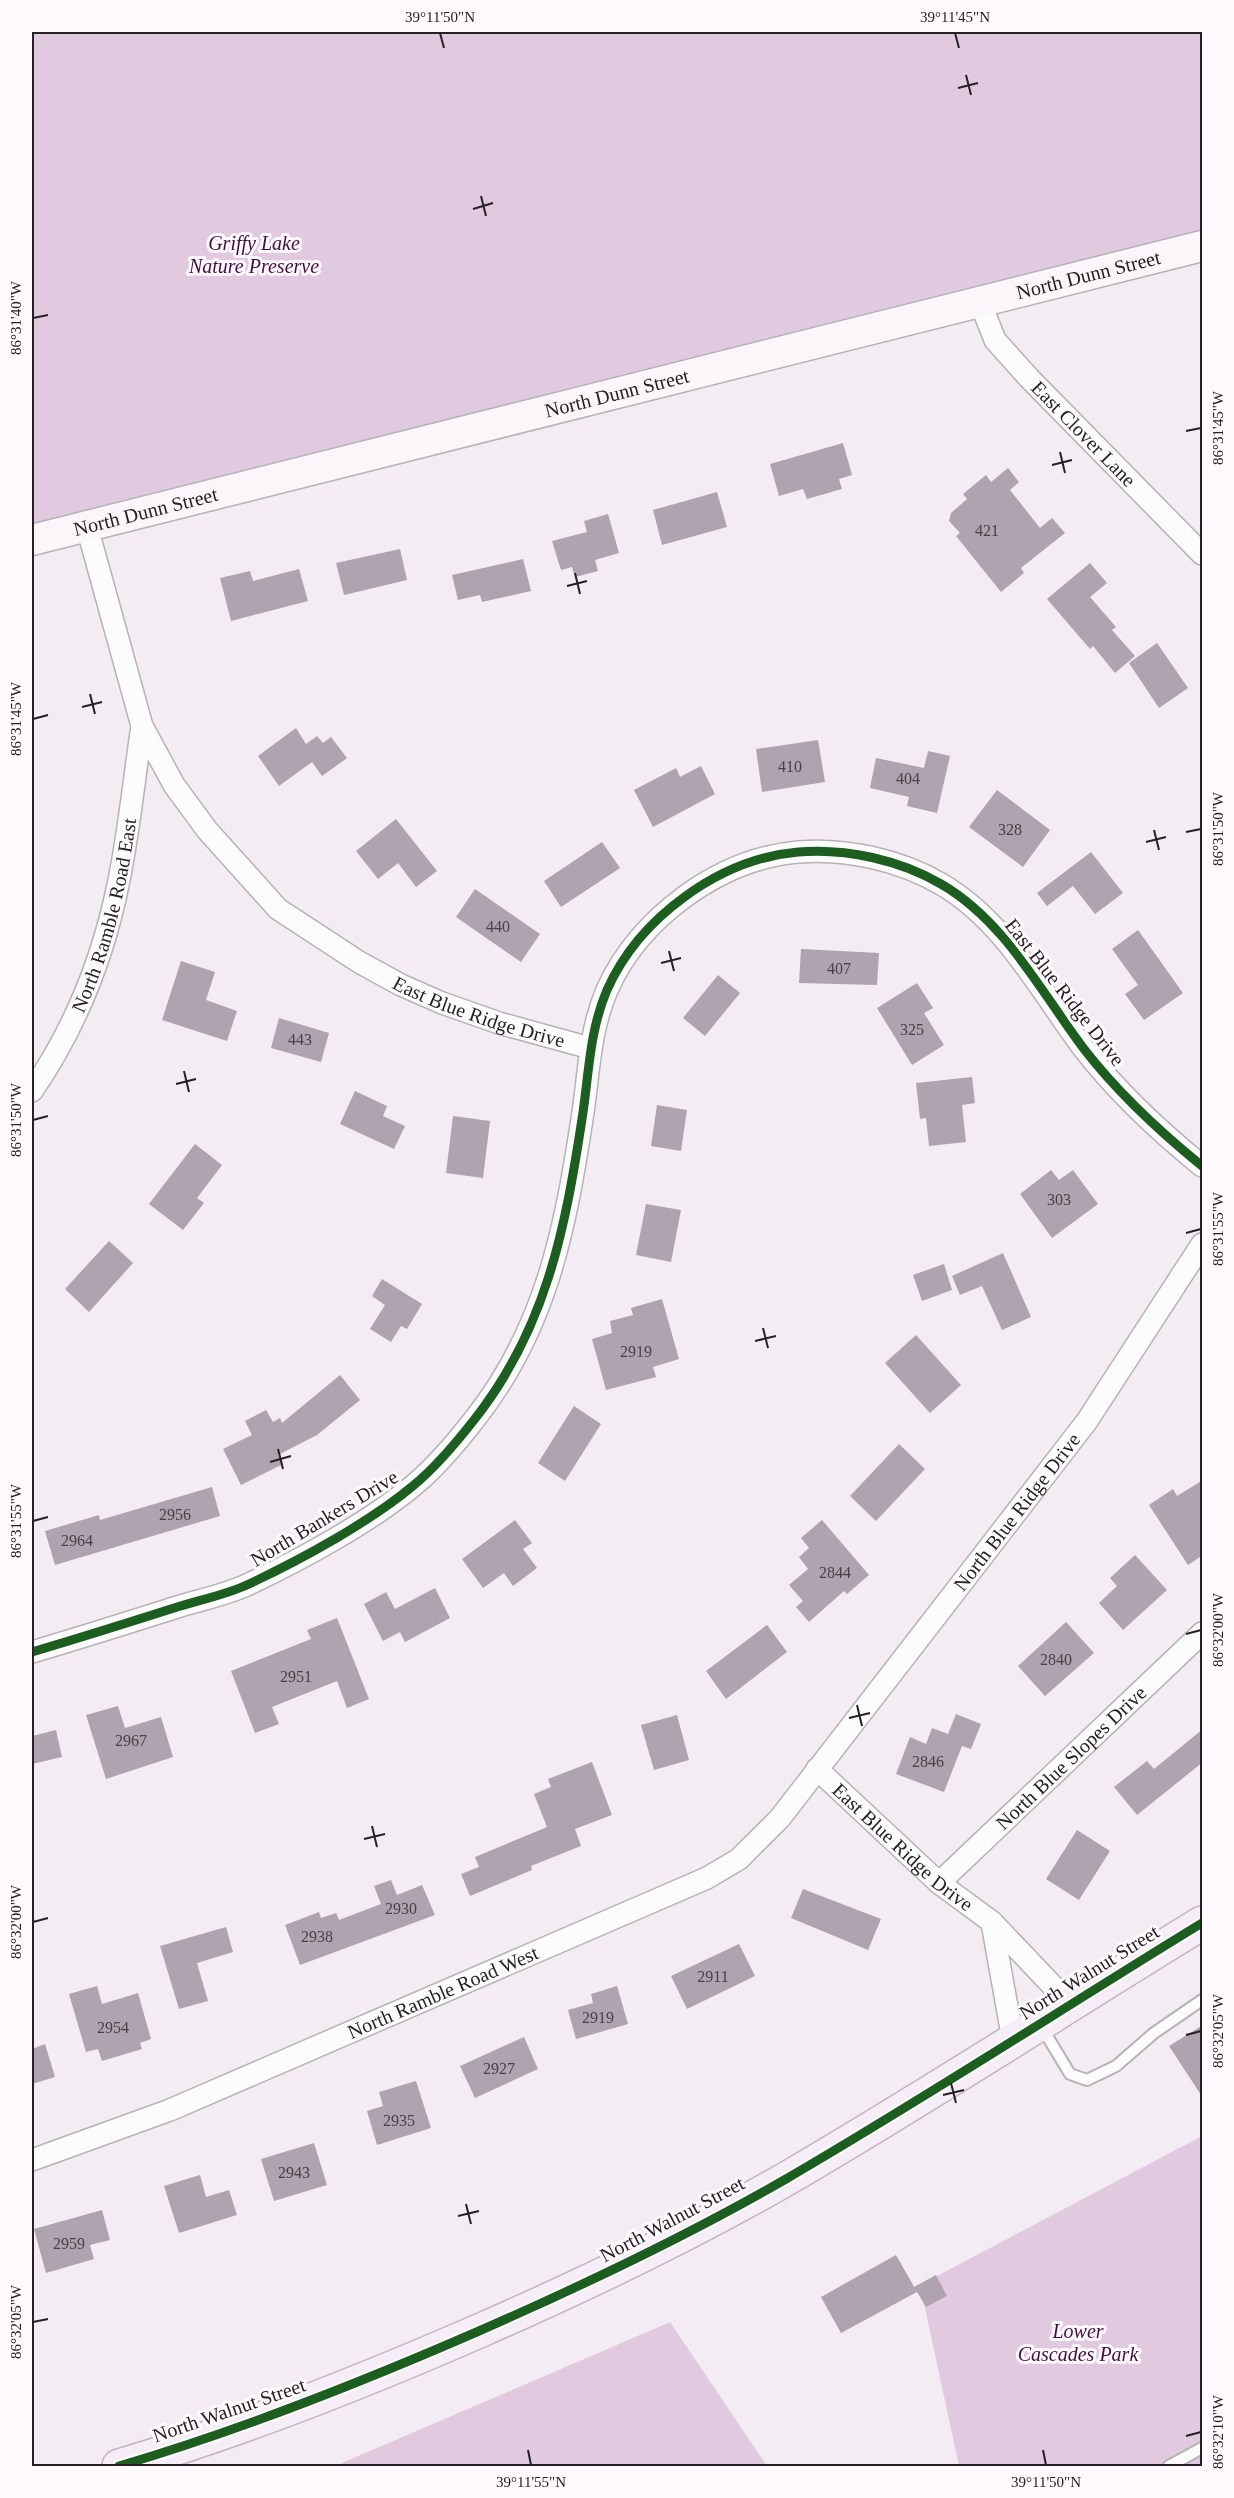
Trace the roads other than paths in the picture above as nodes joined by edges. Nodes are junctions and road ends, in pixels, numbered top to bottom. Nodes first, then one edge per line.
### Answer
1 (1203, 246) edge
2 (980, 302) junction
3 (87, 527) junction
4 (32, 540) edge
5 (1203, 554) edge
6 (142, 726) junction
7 (590, 1048) junction
8 (32, 1091) edge
9 (1203, 1166) edge
10 (1203, 1245) edge
11 (1203, 1634) edge
12 (32, 1652) edge
13 (817, 1769) junction
14 (939, 1883) junction
15 (992, 1922) junction
16 (1203, 1923) edge
17 (1203, 2000) edge
18 (1070, 2004) junction
19 (1026, 2032) junction
20 (32, 2160) edge
21 (1203, 2448) edge
22 (119, 2466) edge
23 (1169, 2466) edge

1 - 2 street, North Dunn Street
2 - 3 street, North Dunn Street
2 - 5 street, East Clover Lane
3 - 4 street, North Dunn Street
3 - 6 street
6 - 7 street, East Blue Ridge Drive
6 - 8 street, North Ramble Road East
7 - 9 street, East Blue Ridge Drive
7 - 12 street, North Bankers Drive
10 - 13 street, North Blue Ridge Drive
11 - 14 street, North Blue Slopes Drive
13 - 14 street, East Blue Ridge Drive
13 - 20 street, North Ramble Road West
14 - 15 street, East Blue Ridge Drive
15 - 18 street, East Blue Ridge Drive
15 - 19 street, East Blue Ridge Drive
16 - 18 main road, North Walnut Street
17 - 19 lane
18 - 19 main road, North Walnut Street
19 - 22 main road, North Walnut Street
21 - 23 lane

